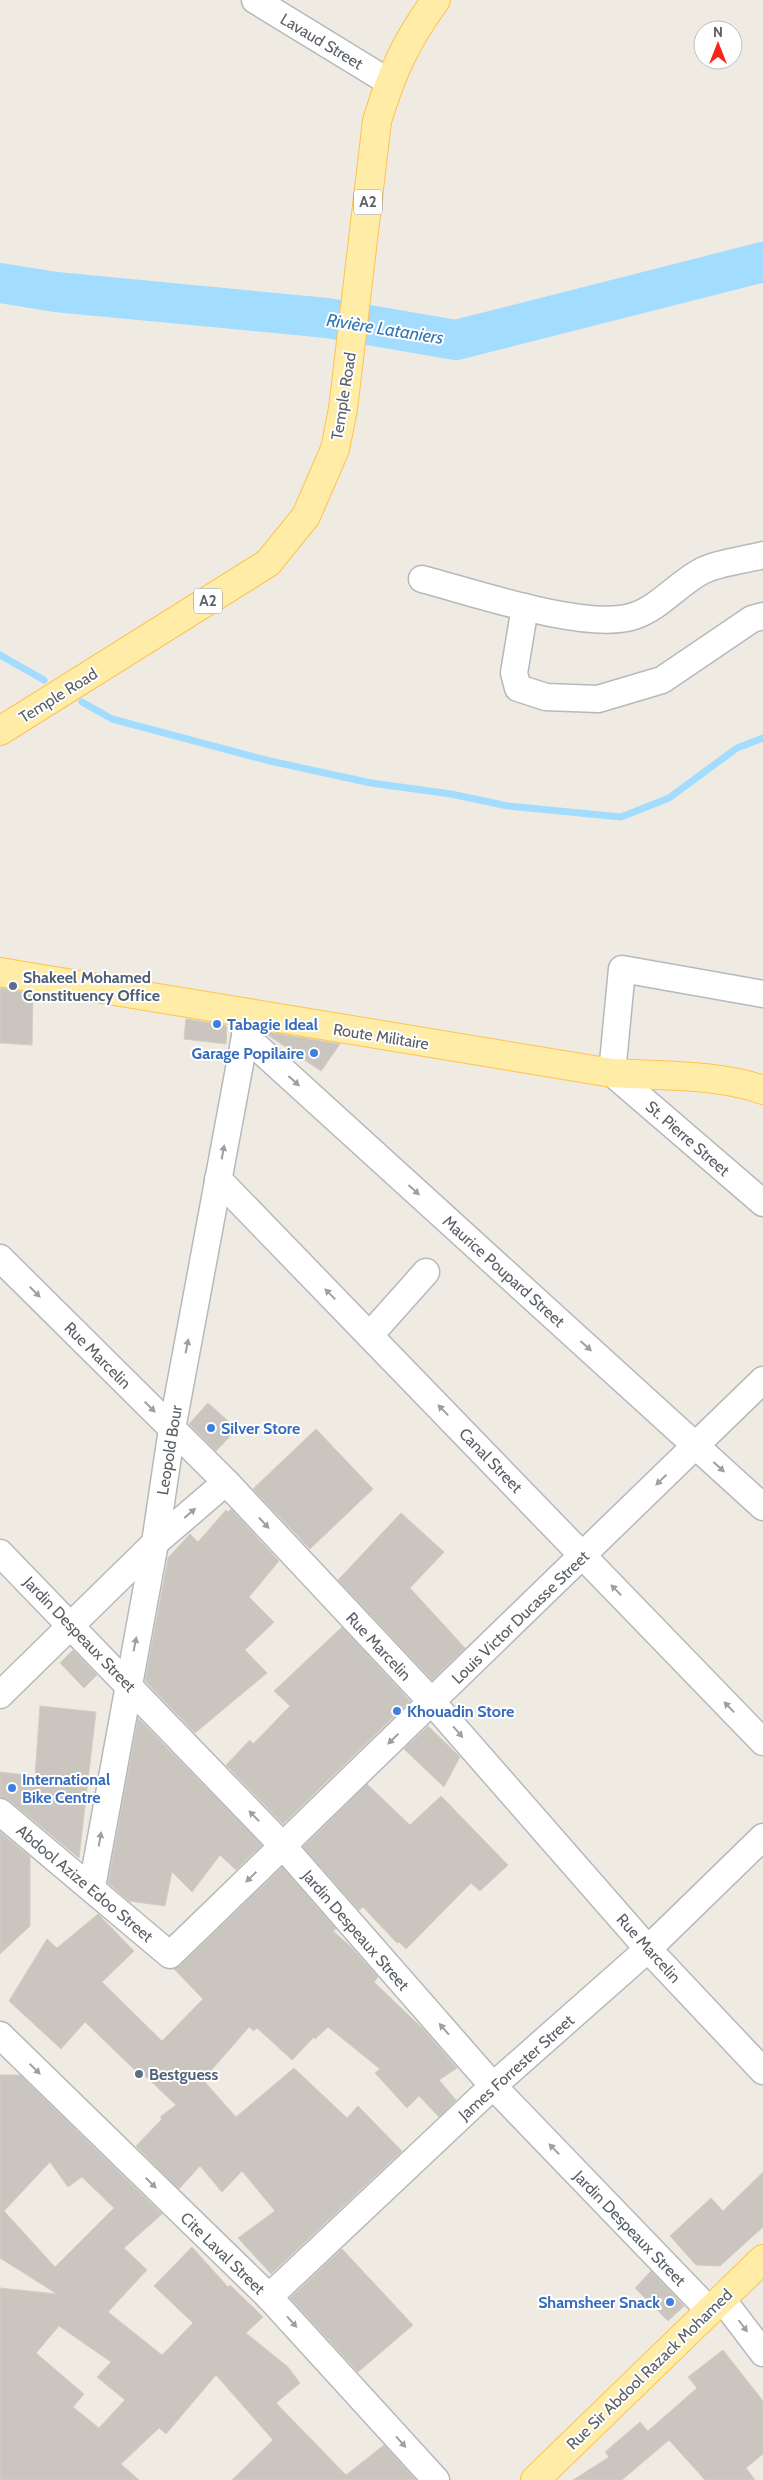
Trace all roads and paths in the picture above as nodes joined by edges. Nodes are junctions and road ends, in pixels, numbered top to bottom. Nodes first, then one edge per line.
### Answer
1 (255, 0) edge
2 (436, 0) edge
3 (389, 82) junction
4 (763, 555) edge
5 (422, 579) dead end
6 (525, 607) junction
7 (763, 616) edge
8 (0, 731) edge
9 (0, 972) edge
10 (763, 994) edge
11 (247, 1026) junction
12 (612, 1073) junction
13 (763, 1090) edge
14 (218, 1179) junction
15 (763, 1203) edge
16 (0, 1258) edge
17 (426, 1272) dead end
18 (370, 1335) junction
19 (763, 1380) edge
20 (172, 1428) junction
21 (696, 1446) junction
22 (226, 1482) junction
23 (763, 1507) edge
24 (155, 1543) junction
25 (0, 1553) edge
26 (583, 1556) junction
27 (72, 1625) junction
28 (128, 1683) junction
29 (0, 1695) edge
30 (432, 1702) junction
31 (763, 1742) edge
32 (0, 1812) edge
33 (763, 1837) edge
34 (283, 1846) junction
35 (92, 1886) junction
36 (648, 1949) junction
37 (170, 1955) joint
38 (0, 2036) edge
39 (763, 2071) edge
40 (493, 2086) junction
41 (763, 2259) edge
42 (269, 2297) junction
43 (715, 2304) junction
44 (763, 2354) edge
45 (436, 2480) edge
46 (535, 2480) edge

1 - 3 street, Lavaud Street
2 - 3 main road, Temple Road / A2
3 - 8 main road, Temple Road / A2
4 - 6 street
5 - 6 street
6 - 7 street
9 - 11 main road, Route Militaire
10 - 12 street
11 - 12 main road, Route Militaire
14 -> 11 street, Leopold Bour
11 -> 21 street, Maurice Poupard Street
12 - 13 main road, Route Militaire
12 - 15 street, St. Pierre Street
18 -> 14 street, Canal Street
20 -> 14 street, Leopold Bour
16 -> 20 street, Rue Marcelin
17 - 18 street
26 -> 18 street, Canal Street
19 - 21 street
20 - 22 street, Rue Marcelin
20 - 24 street, Leopold Bour
21 -> 23 street, Maurice Poupard Street
21 -> 26 street, Louis Victor Ducasse Street
24 -> 22 street
22 -> 30 street, Rue Marcelin
24 - 27 street
28 -> 24 street, Leopold Bour
25 - 27 street, Jardin Despeaux Street
26 - 30 street, Louis Victor Ducasse Street
31 -> 26 street, Canal Street
27 - 28 street, Jardin Despeaux Street
27 - 29 street
34 -> 28 street, Jardin Despeaux Street
35 -> 28 street, Leopold Bour
30 -> 34 street, Louis Victor Ducasse Street
30 -> 36 street, Rue Marcelin
32 - 35 street, Abdool Azize Edoo Street
33 - 36 street, James Forrester Street
34 -> 37 street, Louis Victor Ducasse Street
40 -> 34 street, Jardin Despeaux Street
35 - 37 street, Abdool Azize Edoo Street
36 - 39 street, Rue Marcelin
36 - 40 street, James Forrester Street
38 -> 42 street, Cite Laval Street
40 - 42 street, James Forrester Street
43 -> 40 street, Jardin Despeaux Street
41 - 43 main road, Rue Sir Abdool Razack Mohamed
42 -> 45 street, Cite Laval Street
43 -> 44 street, Jardin Despeaux Street
43 - 46 main road, Rue Sir Abdool Razack Mohamed

